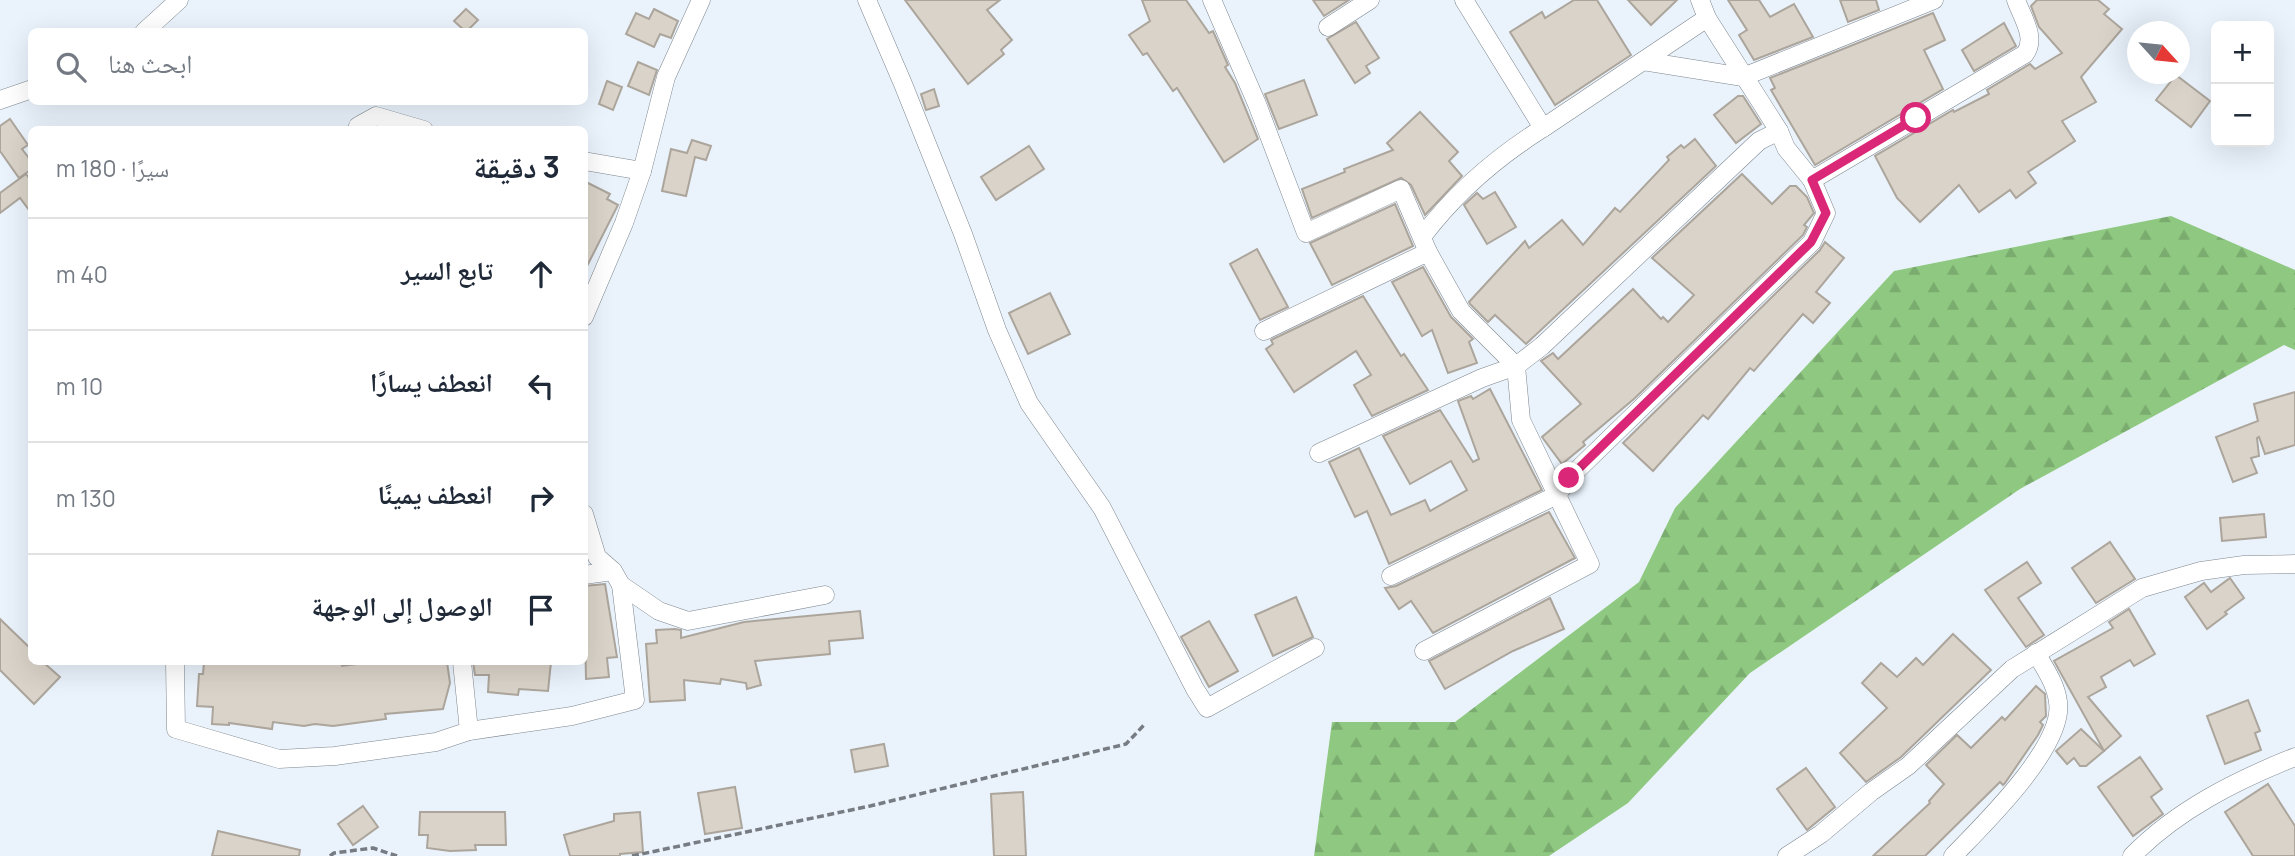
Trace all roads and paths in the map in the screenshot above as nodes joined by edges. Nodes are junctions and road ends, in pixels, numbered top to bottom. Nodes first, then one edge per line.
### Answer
1 (179, 0) edge
2 (701, 0) edge
3 (867, 0) edge
4 (1212, 0) edge
5 (1370, 0) edge
6 (1464, 0) edge
7 (1700, 0) edge
8 (1934, 0) edge
9 (2016, 0) edge
10 (1706, 18) junction
11 (1328, 27) dead end
12 (148, 28) edge
13 (1643, 61) junction
14 (1744, 77) junction
15 (28, 90) edge
16 (0, 100) edge
17 (358, 126) edge
18 (410, 126) edge
19 (1543, 128) junction
20 (1779, 131) junction
21 (588, 163) edge
22 (642, 171) junction
23 (1812, 180) junction
24 (1425, 244) junction
25 (588, 308) edge
26 (1264, 331) dead end
27 (1516, 366) junction
28 (1319, 453) dead end
29 (1557, 495) junction
30 (588, 527) edge
31 (2295, 564) edge
32 (588, 575) edge
33 (1391, 576) dead end
34 (617, 578) junction
35 (825, 595) dead end
36 (1315, 648) dead end
37 (1424, 651) dead end
38 (2036, 653) junction
39 (175, 665) edge
40 (462, 665) edge
41 (1144, 725) dead end
42 (469, 731) junction
43 (2295, 757) edge
44 (330, 856) edge
45 (397, 856) edge
46 (632, 856) edge
47 (1787, 856) edge
48 (1953, 856) edge
49 (2132, 856) edge

1 - 12 street
2 - 22 street
3 - 36 street
4 - 24 street
5 - 11 street
6 - 19 street
7 - 10 street
8 - 14 street
9 - 23 street
10 - 13 street
10 - 14 street
13 - 14 street
13 - 19 street
14 - 20 street
15 - 16 street
17 - 18 street
19 - 24 street
20 - 23 street
20 - 27 street
21 - 22 street
22 - 25 street
23 - 29 street
24 - 26 street
24 - 27 street
27 - 28 street
27 - 29 street
29 - 33 street
29 - 37 street
30 - 34 street
31 - 38 street
32 - 34 street
34 - 35 street
34 - 42 street
38 - 47 street
38 - 48 street
39 - 42 street
40 - 42 street
41 - 46 path
43 - 49 street
44 - 45 path

